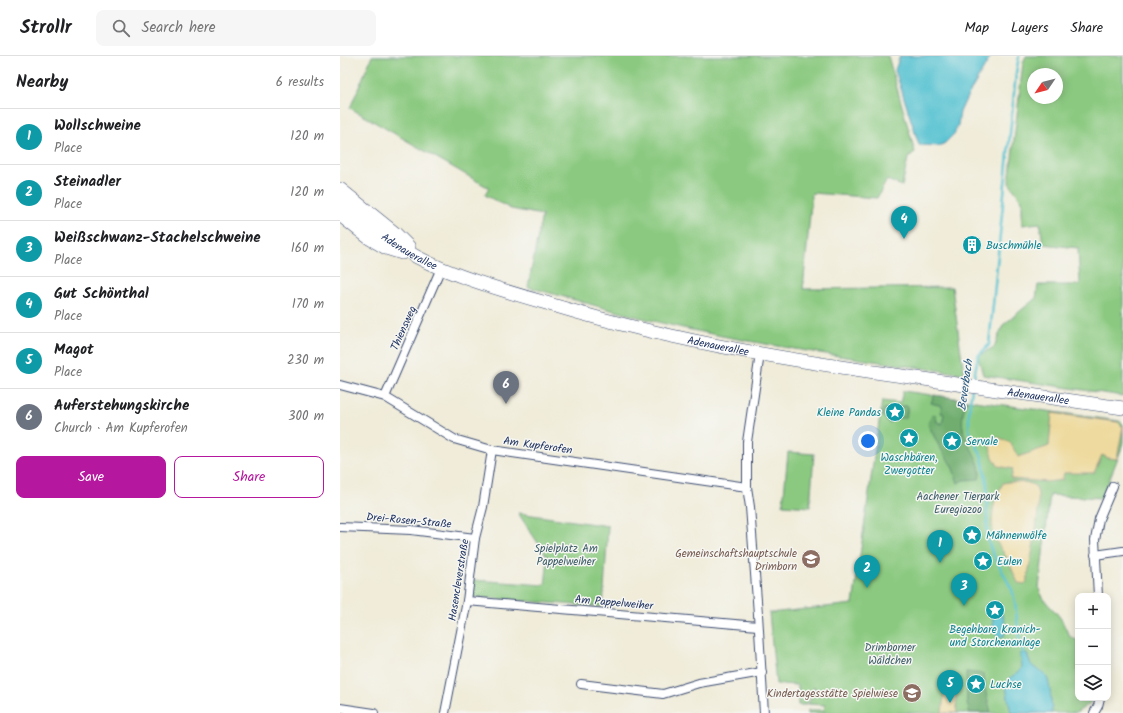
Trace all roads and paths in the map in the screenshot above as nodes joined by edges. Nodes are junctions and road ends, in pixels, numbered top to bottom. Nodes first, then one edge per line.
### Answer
1 (340, 190) edge
2 (340, 201) edge
3 (340, 215) edge
4 (417, 257) junction
5 (441, 268) junction
6 (760, 354) junction
7 (340, 385) edge
8 (385, 397) junction
9 (1123, 408) edge
10 (492, 450) junction
11 (1113, 486) dead end
12 (747, 487) junction
13 (340, 527) edge
14 (475, 538) junction
15 (1123, 551) edge
16 (1096, 555) junction
17 (1098, 593) edge
18 (467, 601) junction
19 (758, 626) junction
20 (762, 672) junction
21 (581, 684) dead end
22 (1099, 701) edge
23 (340, 708) edge
24 (374, 713) edge
25 (445, 713) edge
26 (764, 713) edge
27 (1094, 713) edge

1 - 4 main road
2 - 4 main road, Adenauerallee
3 - 4 main road
4 - 5 main road, Adenauerallee
5 - 6 main road, Adenauerallee
5 - 8 street, Thiensweg
6 - 9 main road, Adenauerallee
6 - 12 street
7 - 8 street, Am Kupferofen
8 - 10 street, Am Kupferofen
10 - 12 street, Am Kupferofen
10 - 14 street, Hasencleverstraße
11 - 16 street
12 - 19 street
13 - 14 street, Drei-Rosen-Straße
14 - 18 street, Hasencleverstraße
15 - 16 street
16 - 17 street
18 - 19 street, Am Pappelweiher
18 - 25 street, Hasencleverstraße
19 - 20 street
20 - 21 street
20 - 26 street
22 - 27 street
23 - 24 street

